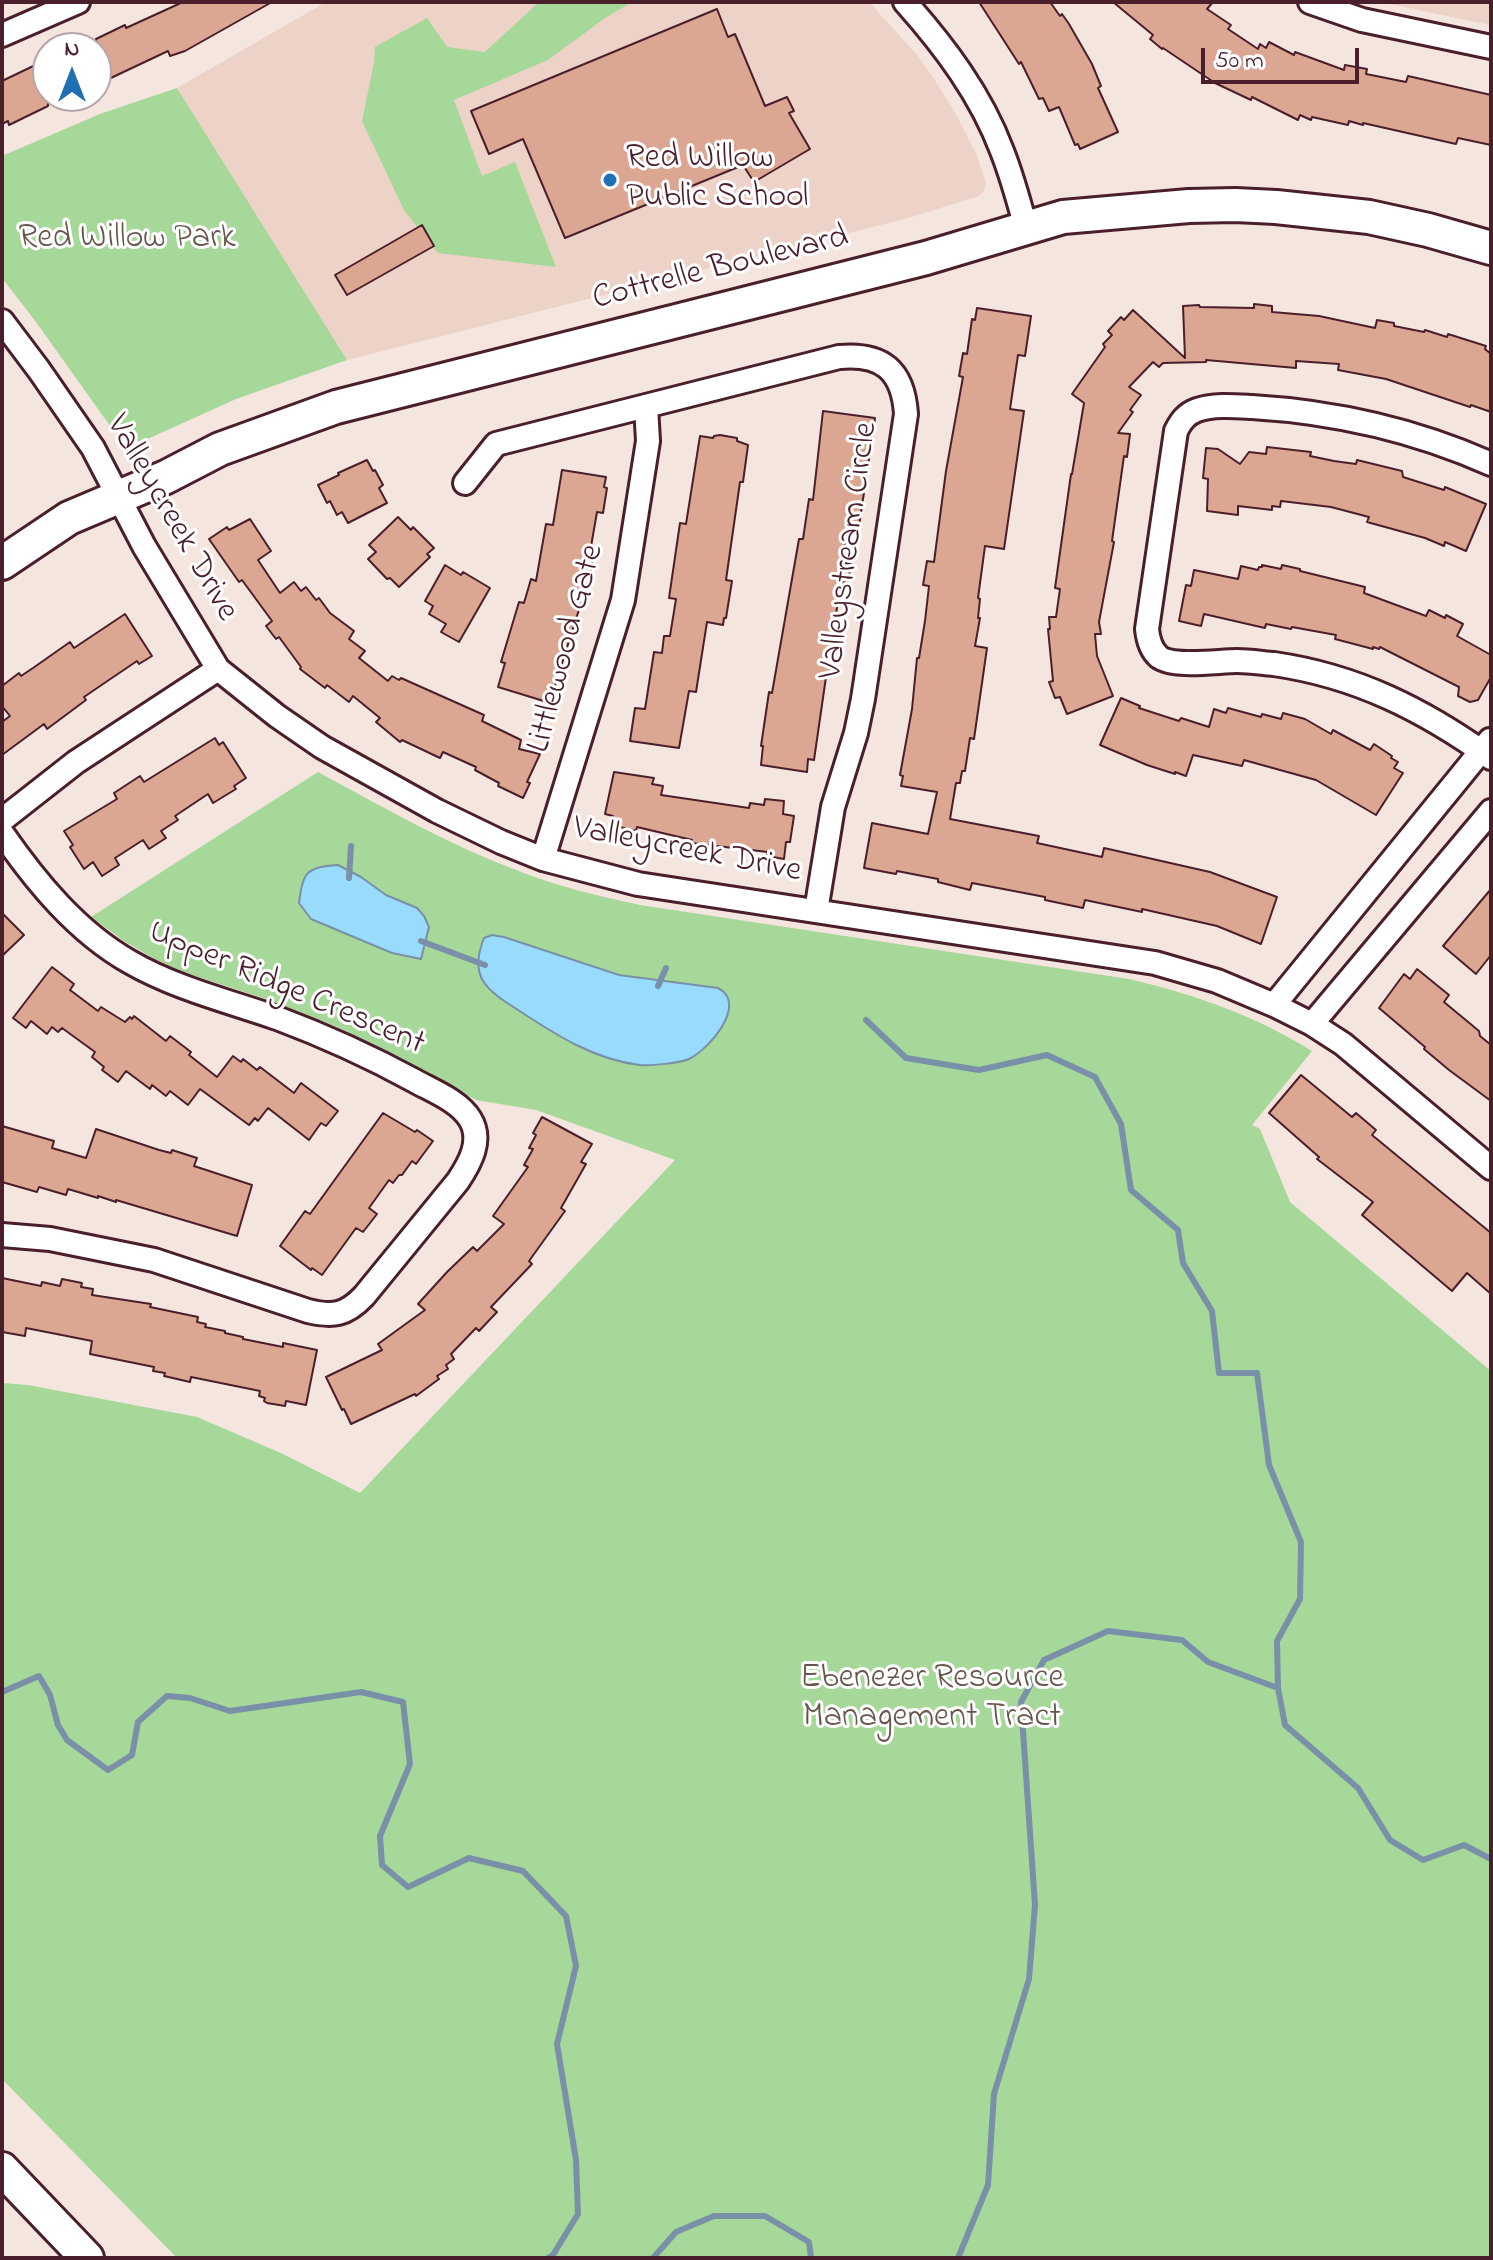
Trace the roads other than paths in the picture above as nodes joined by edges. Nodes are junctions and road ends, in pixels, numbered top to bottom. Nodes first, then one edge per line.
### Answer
1 (78, 2) edge
2 (905, 2) edge
3 (1310, 2) edge
4 (2, 35) edge
5 (1491, 47) edge
6 (1026, 228) junction
7 (1491, 248) edge
8 (5, 331) edge
9 (646, 406) junction
10 (1491, 464) edge
11 (465, 483) dead end
12 (119, 497) junction
13 (2, 563) edge
14 (218, 669) junction
15 (1488, 749) edge
16 (1491, 811) edge
17 (2, 820) edge
18 (2, 833) edge
19 (543, 859) junction
20 (816, 911) junction
21 (1274, 1005) junction
22 (1312, 1024) junction
23 (1491, 1168) edge
24 (2, 1235) edge
25 (2, 2169) edge
26 (87, 2258) edge

1 - 4 street
2 - 6 street
3 - 5 street
6 - 7 main road, Cottrelle Boulevard
6 - 12 main road, Cottrelle Boulevard
8 - 12 street, Valleycreek Drive
9 - 11 street, Valleystream Circle
9 - 19 street, Littlewood Gate
9 - 20 street, Valleystream Circle
10 - 15 street
12 - 13 main road, Cottrelle Boulevard
12 - 14 street, Valleycreek Drive
14 - 17 street
14 - 19 street, Valleycreek Drive
15 - 21 street
16 - 22 street
18 - 24 street, Upper Ridge Crescent
19 - 20 street, Valleycreek Drive
20 - 21 street, Valleycreek Drive
21 - 22 street, Valleycreek Drive
22 - 23 street, Valleycreek Drive
25 - 26 main road

